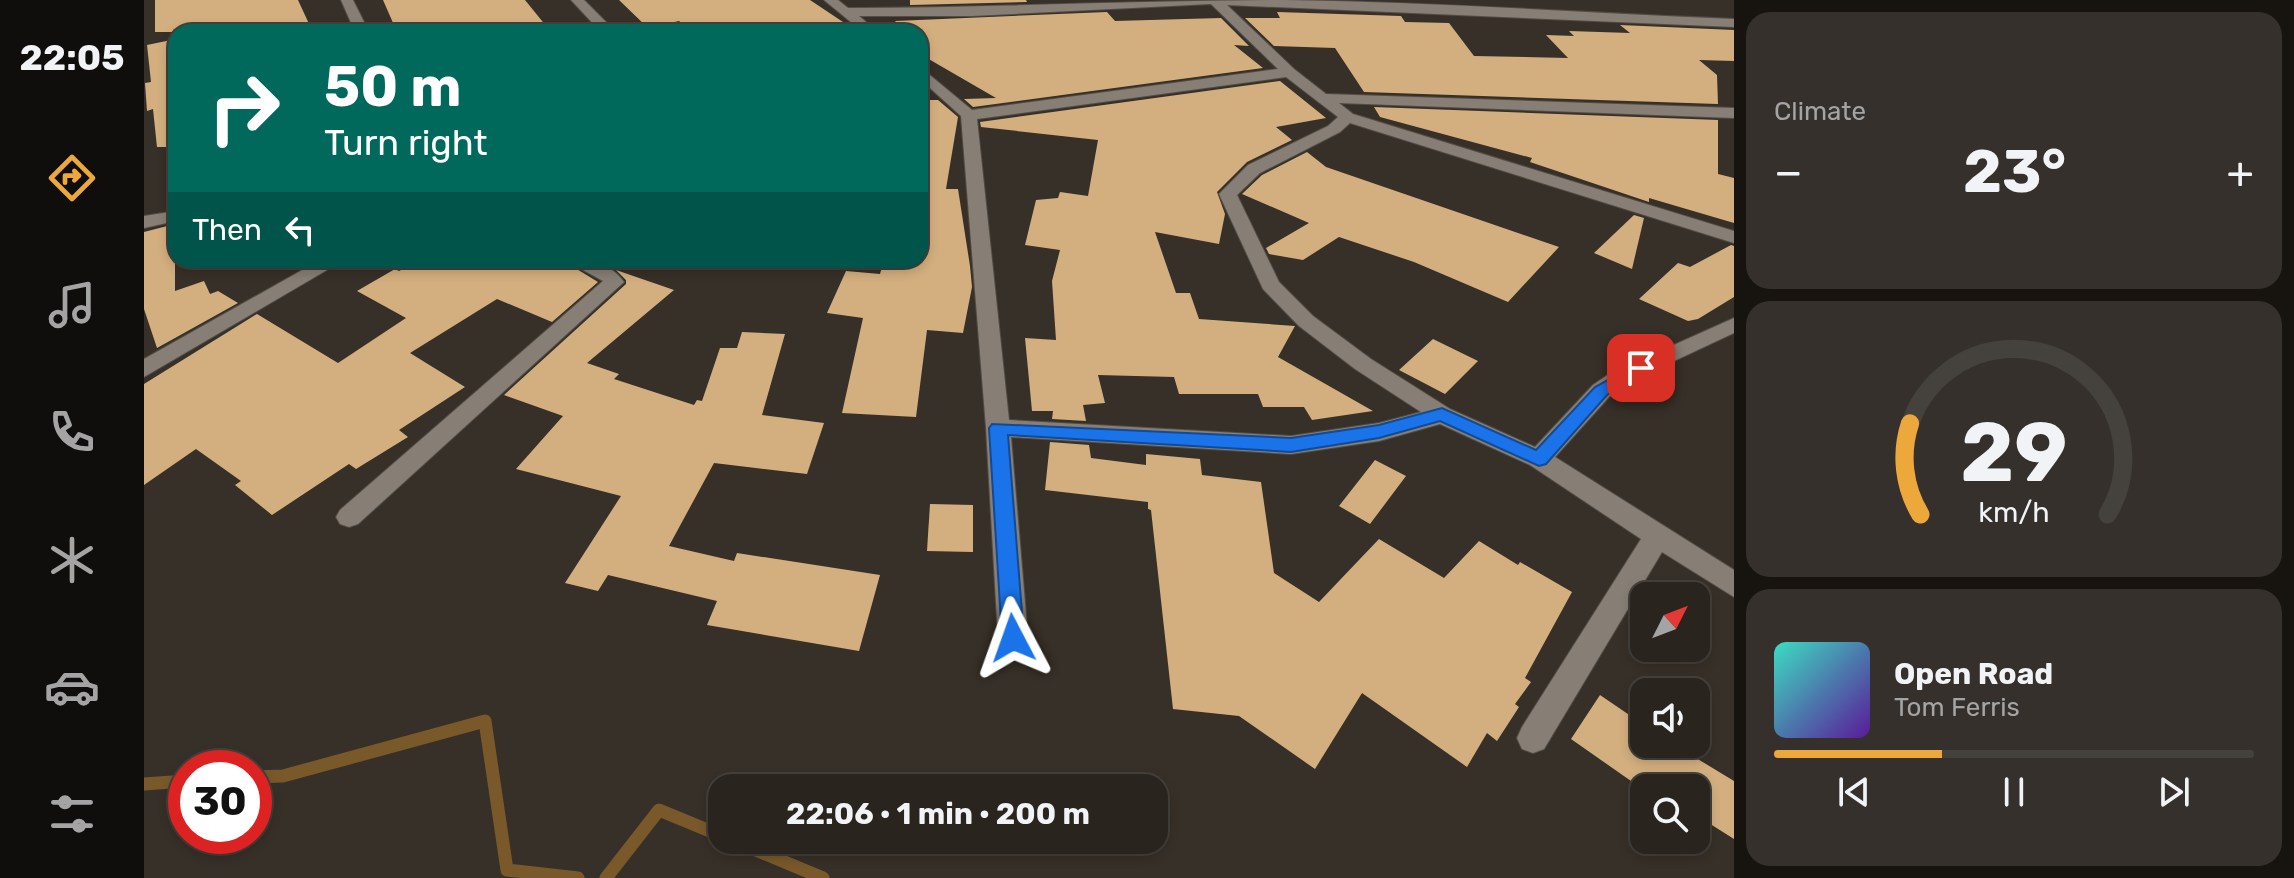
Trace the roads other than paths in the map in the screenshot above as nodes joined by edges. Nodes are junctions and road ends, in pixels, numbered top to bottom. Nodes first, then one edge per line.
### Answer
1 (347, 0) edge
2 (577, 0) edge
3 (830, 0) edge
4 (1196, 0) edge
5 (1215, 1) edge
6 (847, 12) junction
7 (1734, 23) edge
8 (358, 24) edge
9 (601, 24) edge
10 (861, 24) edge
11 (1289, 72) junction
12 (928, 77) edge
13 (940, 87) junction
14 (928, 90) edge
15 (1321, 98) junction
16 (1734, 113) edge
17 (969, 115) junction
18 (1347, 117) junction
19 (168, 218) edge
20 (144, 222) edge
21 (1734, 237) edge
22 (320, 268) edge
23 (592, 268) edge
24 (1734, 325) edge
25 (144, 369) edge
26 (1442, 415) junction
27 (998, 428) junction
28 (1539, 459) junction
29 (349, 517) dead end
30 (1658, 535) junction
31 (1734, 585) edge
32 (1013, 638) dead end
33 (1533, 738) dead end

1 - 8 street
2 - 9 street
3 - 6 street
4 - 5 street
4 - 6 street
5 - 7 street
5 - 11 street
6 - 10 street
11 - 15 street
11 - 17 street
12 - 13 street
13 - 14 street
13 - 17 street
15 - 16 street
15 - 18 street
17 - 27 street
18 - 21 street
18 - 26 street
19 - 20 street
22 - 25 street
23 - 29 street
24 - 28 street
26 - 27 street
26 - 28 street
27 - 32 street
28 - 30 street
30 - 31 street
30 - 33 street

